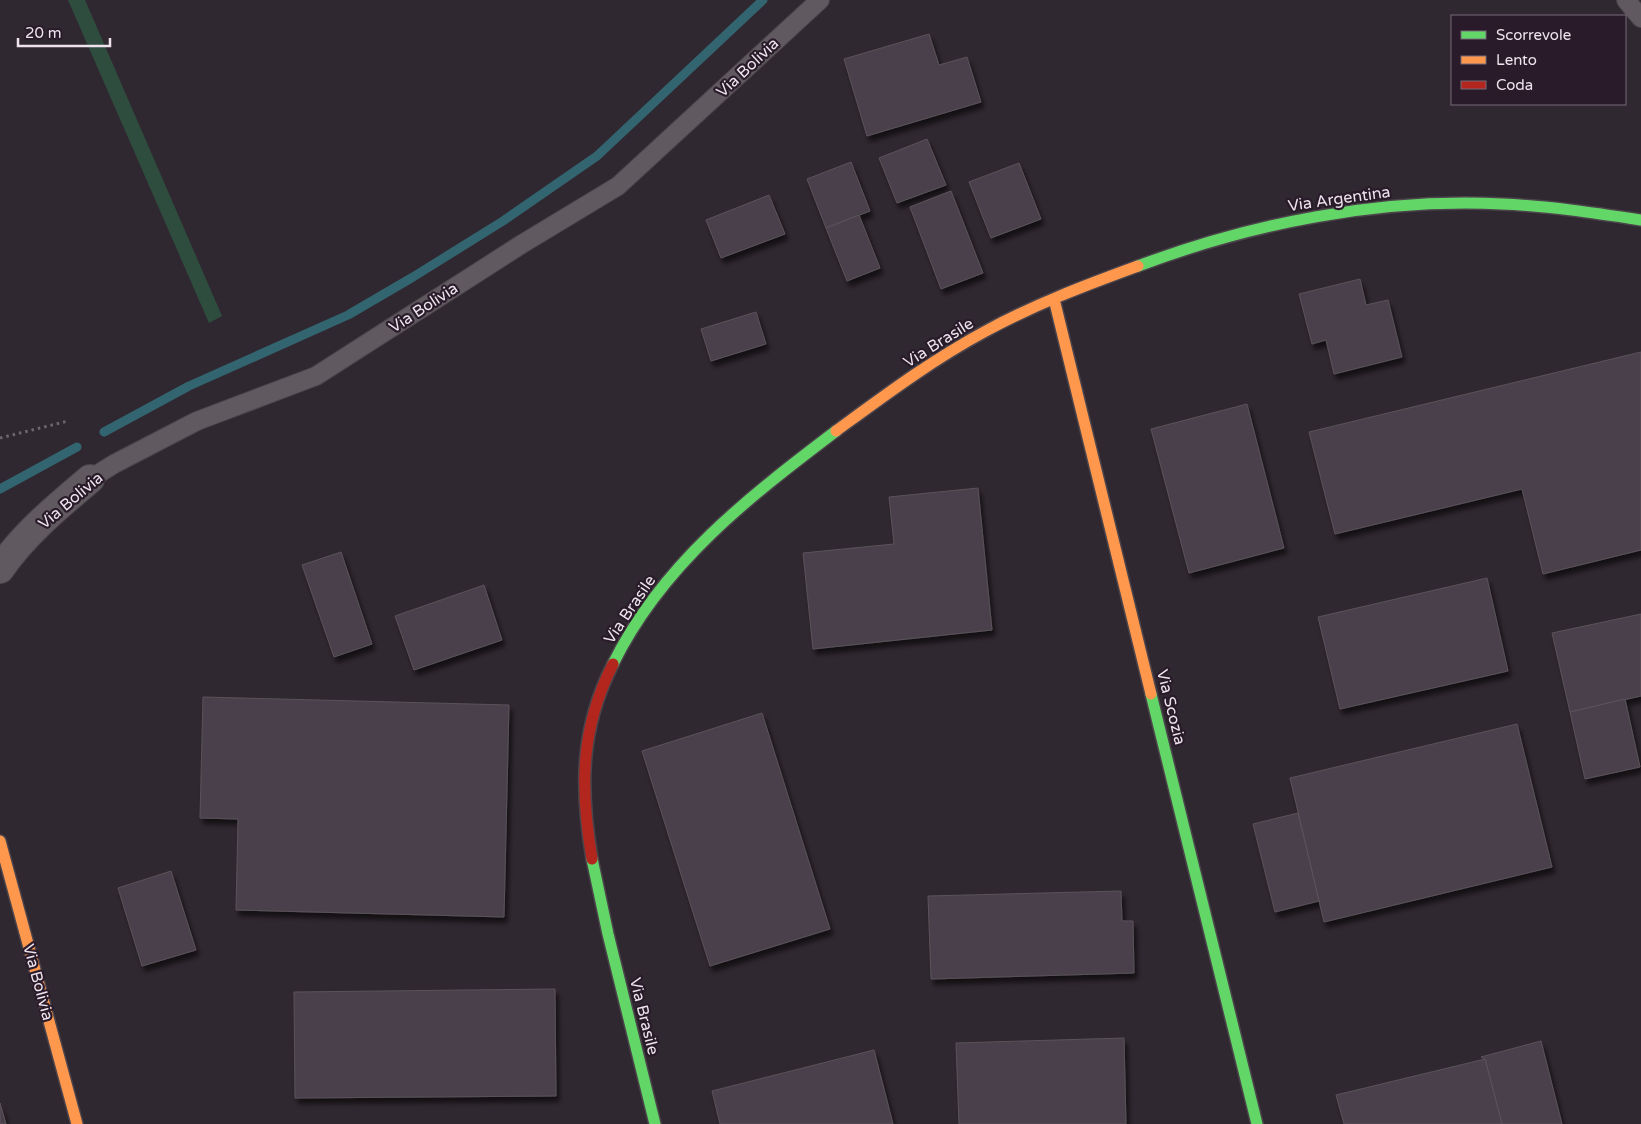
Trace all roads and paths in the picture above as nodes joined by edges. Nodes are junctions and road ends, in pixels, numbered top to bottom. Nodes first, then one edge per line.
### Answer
1 (820, 0) edge
2 (1626, 0) edge
3 (1641, 18) edge
4 (1641, 220) edge
5 (1054, 299) junction
6 (68, 421) dead end
7 (0, 438) edge
8 (90, 479) joint
9 (0, 569) edge
10 (0, 841) edge
11 (77, 1124) edge
12 (655, 1124) edge
13 (1257, 1124) edge

1 - 8 lane, Via Bolivia
2 - 3 lane
4 - 5 street, Via Argentina
5 - 12 street, Via Brasile
5 - 13 street, Via Scozia
6 - 7 path
8 - 9 street, Via Bolivia
10 - 11 street, Via Bolivia

